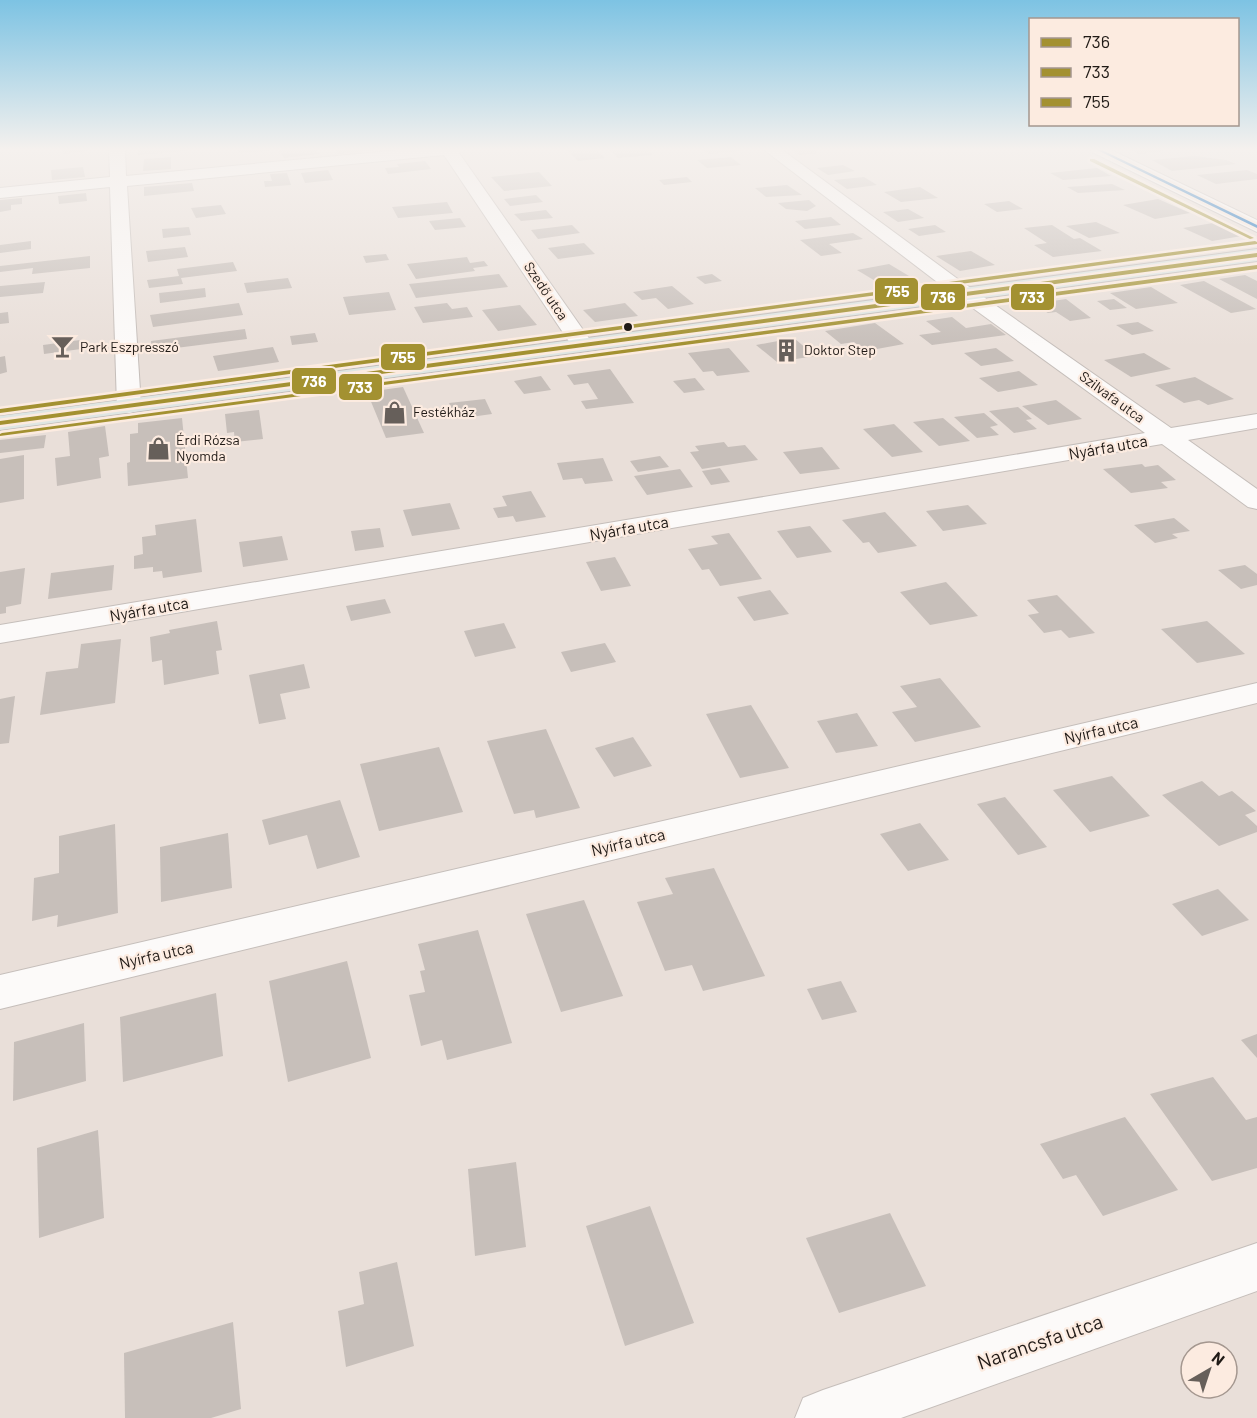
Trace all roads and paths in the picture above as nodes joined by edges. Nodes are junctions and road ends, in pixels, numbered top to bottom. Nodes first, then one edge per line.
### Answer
1 (120, 215) edge
2 (496, 215) edge
3 (860, 215) edge
4 (1233, 215) edge
5 (1257, 227) edge
6 (1257, 255) edge
7 (966, 294) junction
8 (582, 344) junction
9 (129, 406) junction
10 (1257, 421) edge
11 (0, 423) edge
12 (1167, 437) junction
13 (1257, 501) edge
14 (0, 634) edge
15 (1257, 693) edge
16 (0, 992) edge
17 (1257, 1267) edge
18 (823, 1418) edge

1 - 9 street
2 - 8 street, Szedő utca
3 - 7 street, Szilvafa utca
4 - 5 street
6 - 7 main road
7 - 8 main road
7 - 12 street, Szilvafa utca
8 - 9 main road
9 - 11 main road
10 - 12 street, Nyárfa utca
12 - 13 street, Szilvafa utca
12 - 14 street, Nyárfa utca
15 - 16 street, Nyírfa utca
17 - 18 street, Narancsfa utca

